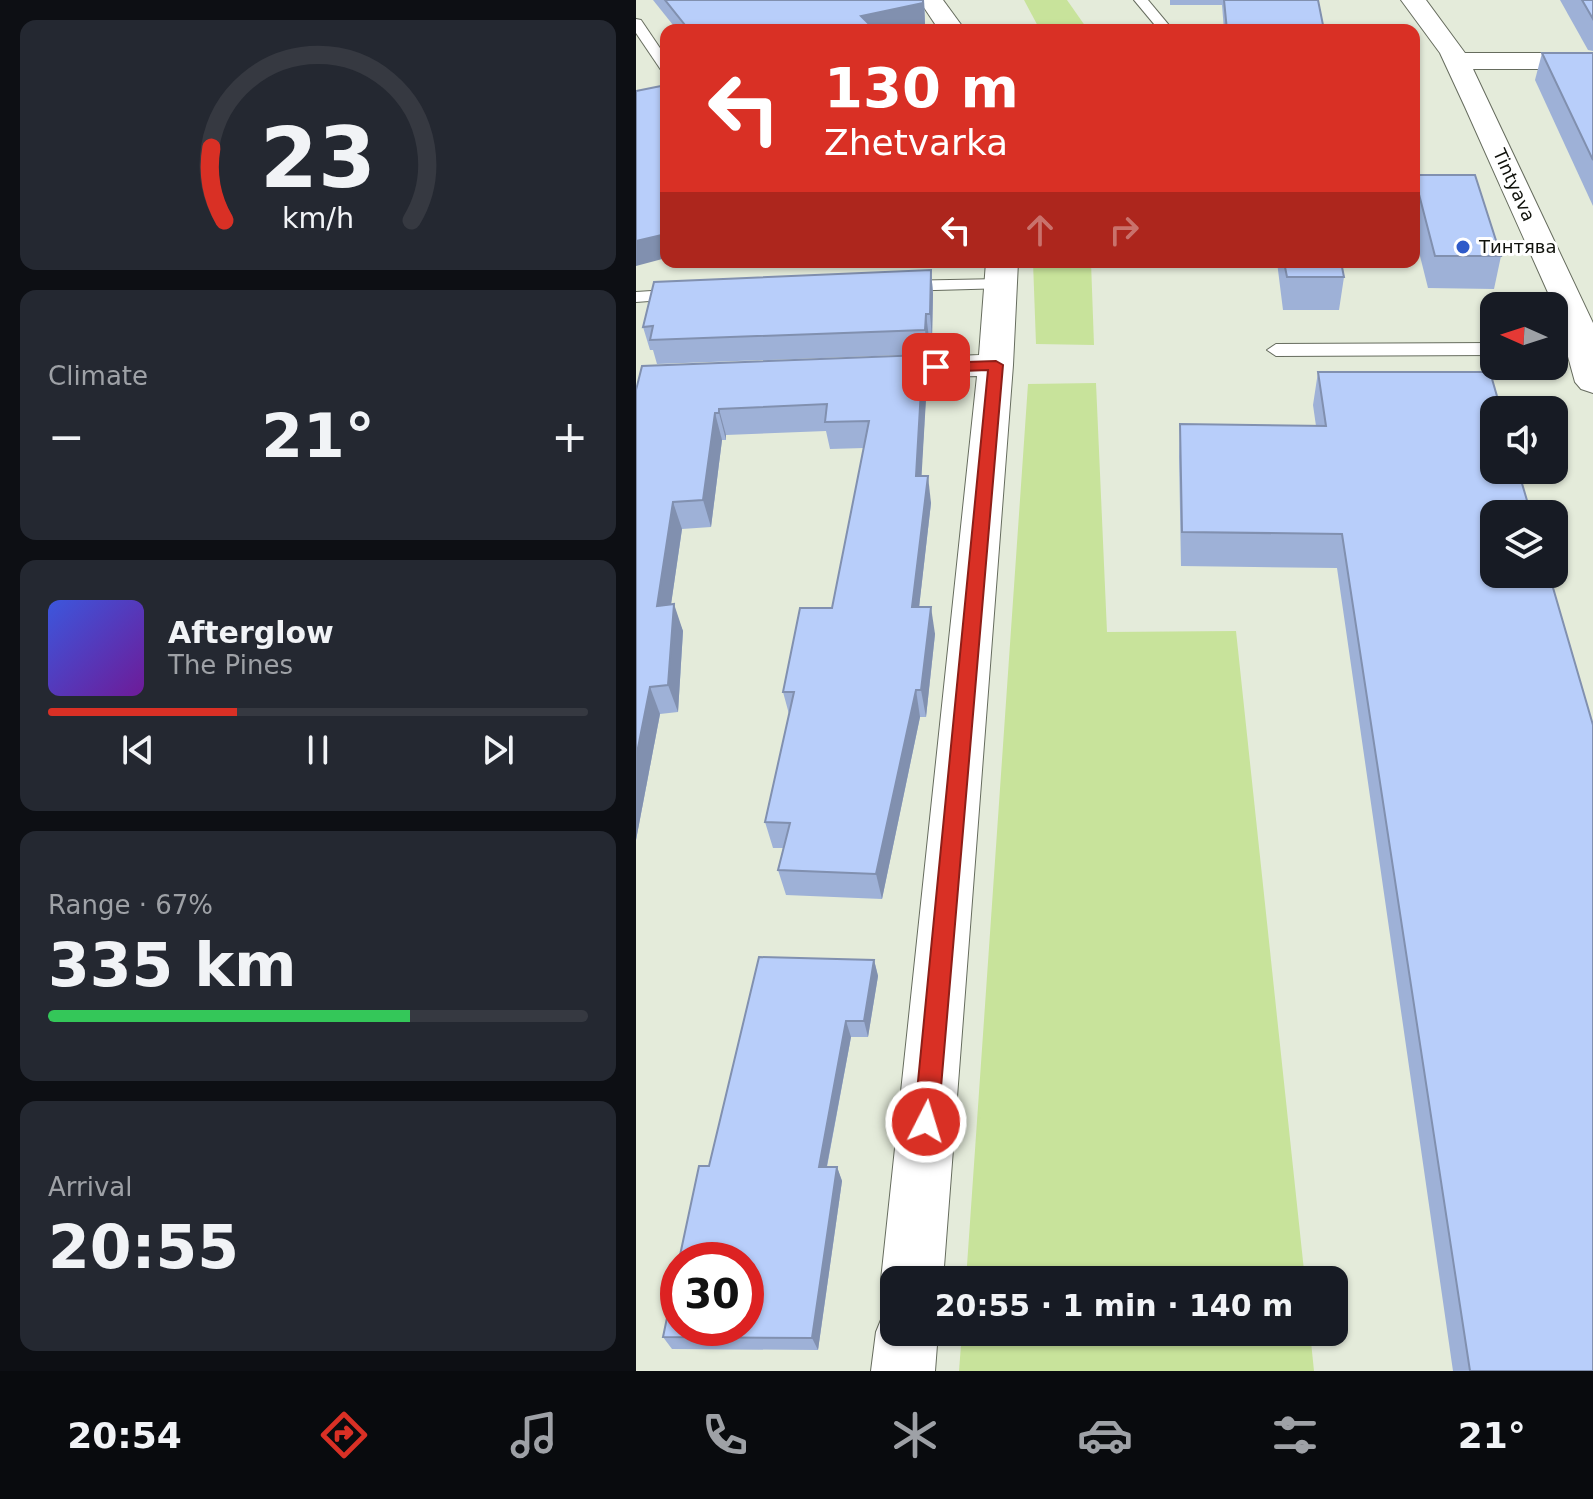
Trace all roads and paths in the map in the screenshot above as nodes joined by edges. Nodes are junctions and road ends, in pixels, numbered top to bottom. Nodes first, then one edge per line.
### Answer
1 (931, 0) edge
2 (1141, 0) edge
3 (1413, 0) edge
4 (636, 23) edge
5 (948, 24) edge
6 (1161, 24) edge
7 (660, 58) edge
8 (1456, 61) junction
9 (1593, 61) edge
10 (1002, 273) edge
11 (881, 287) edge
12 (696, 294) edge
13 (636, 297) edge
14 (1576, 334) edge
15 (1480, 349) edge
16 (1276, 350) dead end
17 (996, 365) junction
18 (839, 371) edge
19 (1593, 382) edge
20 (913, 1266) edge
21 (906, 1346) edge
22 (903, 1371) edge

1 - 5 street
2 - 6 lane
3 - 8 street, Tintyava
4 - 7 lane
8 - 9 street
8 - 14 street, Tintyava
10 - 11 lane
10 - 17 street
12 - 13 lane
14 - 19 street, Tintyava
15 - 16 lane
17 - 18 street
17 - 20 street
21 - 22 street

